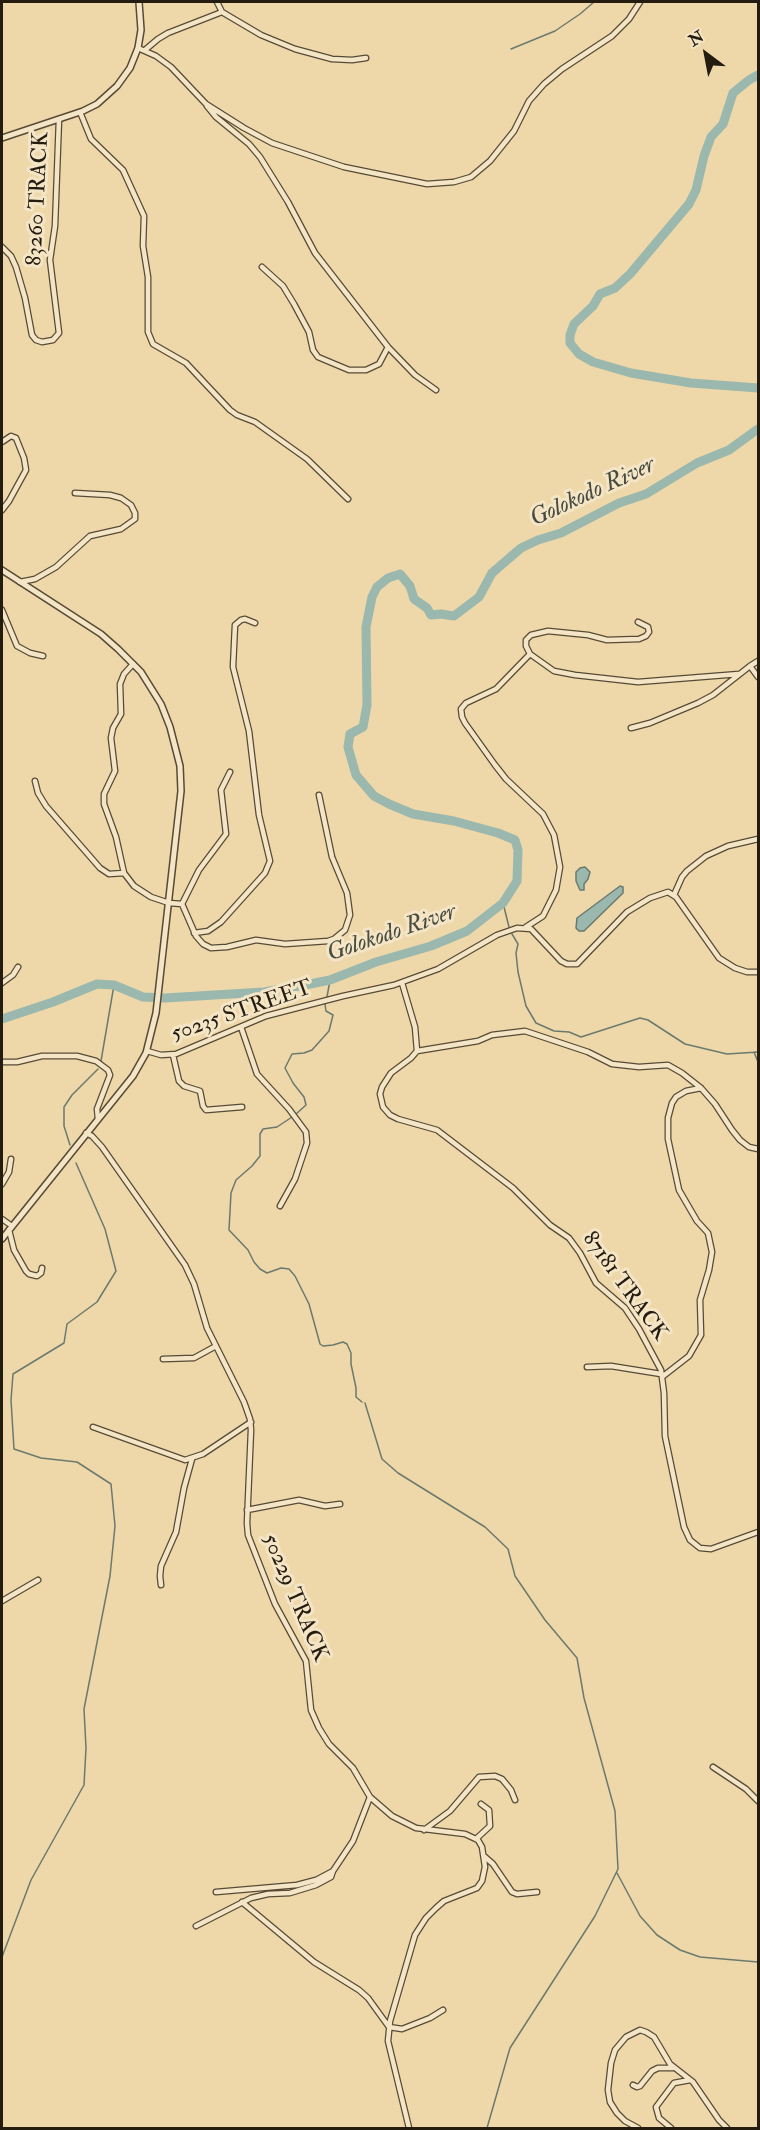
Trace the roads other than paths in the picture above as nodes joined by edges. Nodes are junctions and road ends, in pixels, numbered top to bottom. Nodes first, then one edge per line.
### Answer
1 (139, 2) edge
2 (217, 2) edge
3 (640, 2) edge
4 (222, 12) junction
5 (138, 48) junction
6 (145, 50) junction
7 (366, 58) dead end
8 (206, 104) junction
9 (80, 112) junction
10 (59, 119) junction
11 (2, 138) edge
12 (2, 248) edge
13 (262, 267) dead end
14 (388, 347) junction
15 (436, 390) dead end
16 (2, 442) edge
17 (75, 493) dead end
18 (348, 499) dead end
19 (2, 510) edge
20 (2, 570) edge
21 (20, 582) junction
22 (2, 610) edge
23 (638, 622) dead end
24 (255, 623) dead end
25 (530, 654) junction
26 (43, 656) dead end
27 (759, 661) edge
28 (134, 664) junction
29 (750, 666) junction
30 (739, 674) junction
31 (759, 677) edge
32 (631, 728) dead end
33 (230, 772) dead end
34 (35, 781) dead end
35 (319, 795) dead end
36 (759, 839) edge
37 (124, 873) junction
38 (674, 895) junction
39 (169, 903) junction
40 (182, 904) junction
41 (525, 927) junction
42 (194, 933) junction
43 (18, 967) dead end
44 (759, 972) edge
45 (2, 983) edge
46 (402, 983) junction
47 (242, 1027) junction
48 (417, 1050) junction
49 (147, 1051) junction
50 (173, 1055) junction
51 (2, 1062) edge
52 (701, 1088) junction
53 (242, 1107) dead end
54 (98, 1119) junction
55 (86, 1133) junction
56 (759, 1149) edge
57 (10, 1159) dead end
58 (2, 1184) edge
59 (280, 1206) dead end
60 (2, 1219) edge
61 (10, 1228) junction
62 (2, 1239) edge
63 (42, 1268) dead end
64 (216, 1346) junction
65 (163, 1359) dead end
66 (587, 1367) dead end
67 (662, 1375) junction
68 (250, 1422) junction
69 (93, 1427) dead end
70 (192, 1459) junction
71 (340, 1504) dead end
72 (247, 1510) junction
73 (759, 1532) edge
74 (38, 1580) dead end
75 (161, 1585) dead end
76 (2, 1601) edge
77 (713, 1767) dead end
78 (370, 1797) junction
79 (515, 1800) dead end
80 (759, 1801) edge
81 (481, 1804) dead end
82 (424, 1830) junction
83 (476, 1839) junction
84 (485, 1857) junction
85 (333, 1871) junction
86 (216, 1892) dead end
87 (537, 1893) dead end
88 (242, 1902) junction
89 (196, 1926) dead end
90 (443, 2010) dead end
91 (389, 2027) junction
92 (674, 2068) junction
93 (690, 2080) junction
94 (633, 2085) dead end
95 (409, 2128) edge
96 (638, 2128) edge
97 (671, 2128) edge
98 (727, 2128) edge

1 - 5 street
2 - 4 street
3 - 8 street
4 - 6 street
4 - 7 street
5 - 6 street
5 - 9 street
6 - 8 street
8 - 14 street
9 - 10 street
9 - 18 street
10 - 11 street
10 - 12 street, 83260 TRACK
13 - 14 street
14 - 15 street
16 - 19 street
17 - 21 street
20 - 21 street
21 - 28 street
22 - 26 street
23 - 25 street
24 - 42 street
25 - 30 street
25 - 41 street
27 - 29 street
28 - 37 street
28 - 39 street
29 - 30 street
29 - 31 street
30 - 32 street
33 - 40 street
34 - 37 street
35 - 42 street
36 - 38 street
37 - 39 street
38 - 41 street
38 - 44 street
39 - 40 street
39 - 49 street
40 - 42 street
41 - 46 street, 50235 STREET
43 - 45 street
46 - 47 street, 50235 STREET
46 - 48 street
47 - 50 street, 50235 STREET
47 - 59 street
48 - 52 street
48 - 67 street, 87181 TRACK
49 - 50 street, 50235 STREET
49 - 54 street
50 - 53 street
51 - 54 street
52 - 56 street
52 - 67 street
54 - 55 street
55 - 61 street
55 - 64 street, 50229 TRACK
57 - 58 street
60 - 61 street
61 - 62 street
61 - 63 street
64 - 65 street
64 - 68 street, 50229 TRACK
66 - 67 street
67 - 73 street, 87181 TRACK
68 - 70 street
68 - 72 street, 50229 TRACK
69 - 70 street
70 - 75 street
71 - 72 street
72 - 78 street, 50229 TRACK
74 - 76 street
77 - 80 street
78 - 82 street, 50229 TRACK
78 - 85 street
79 - 82 street
81 - 83 street
82 - 83 street, 50229 TRACK
83 - 84 street
84 - 87 street
84 - 91 street
85 - 86 street
85 - 88 street
88 - 89 street
88 - 91 street
90 - 91 street
91 - 95 street
92 - 93 street
92 - 94 street
92 - 96 street
93 - 97 street
93 - 98 street

